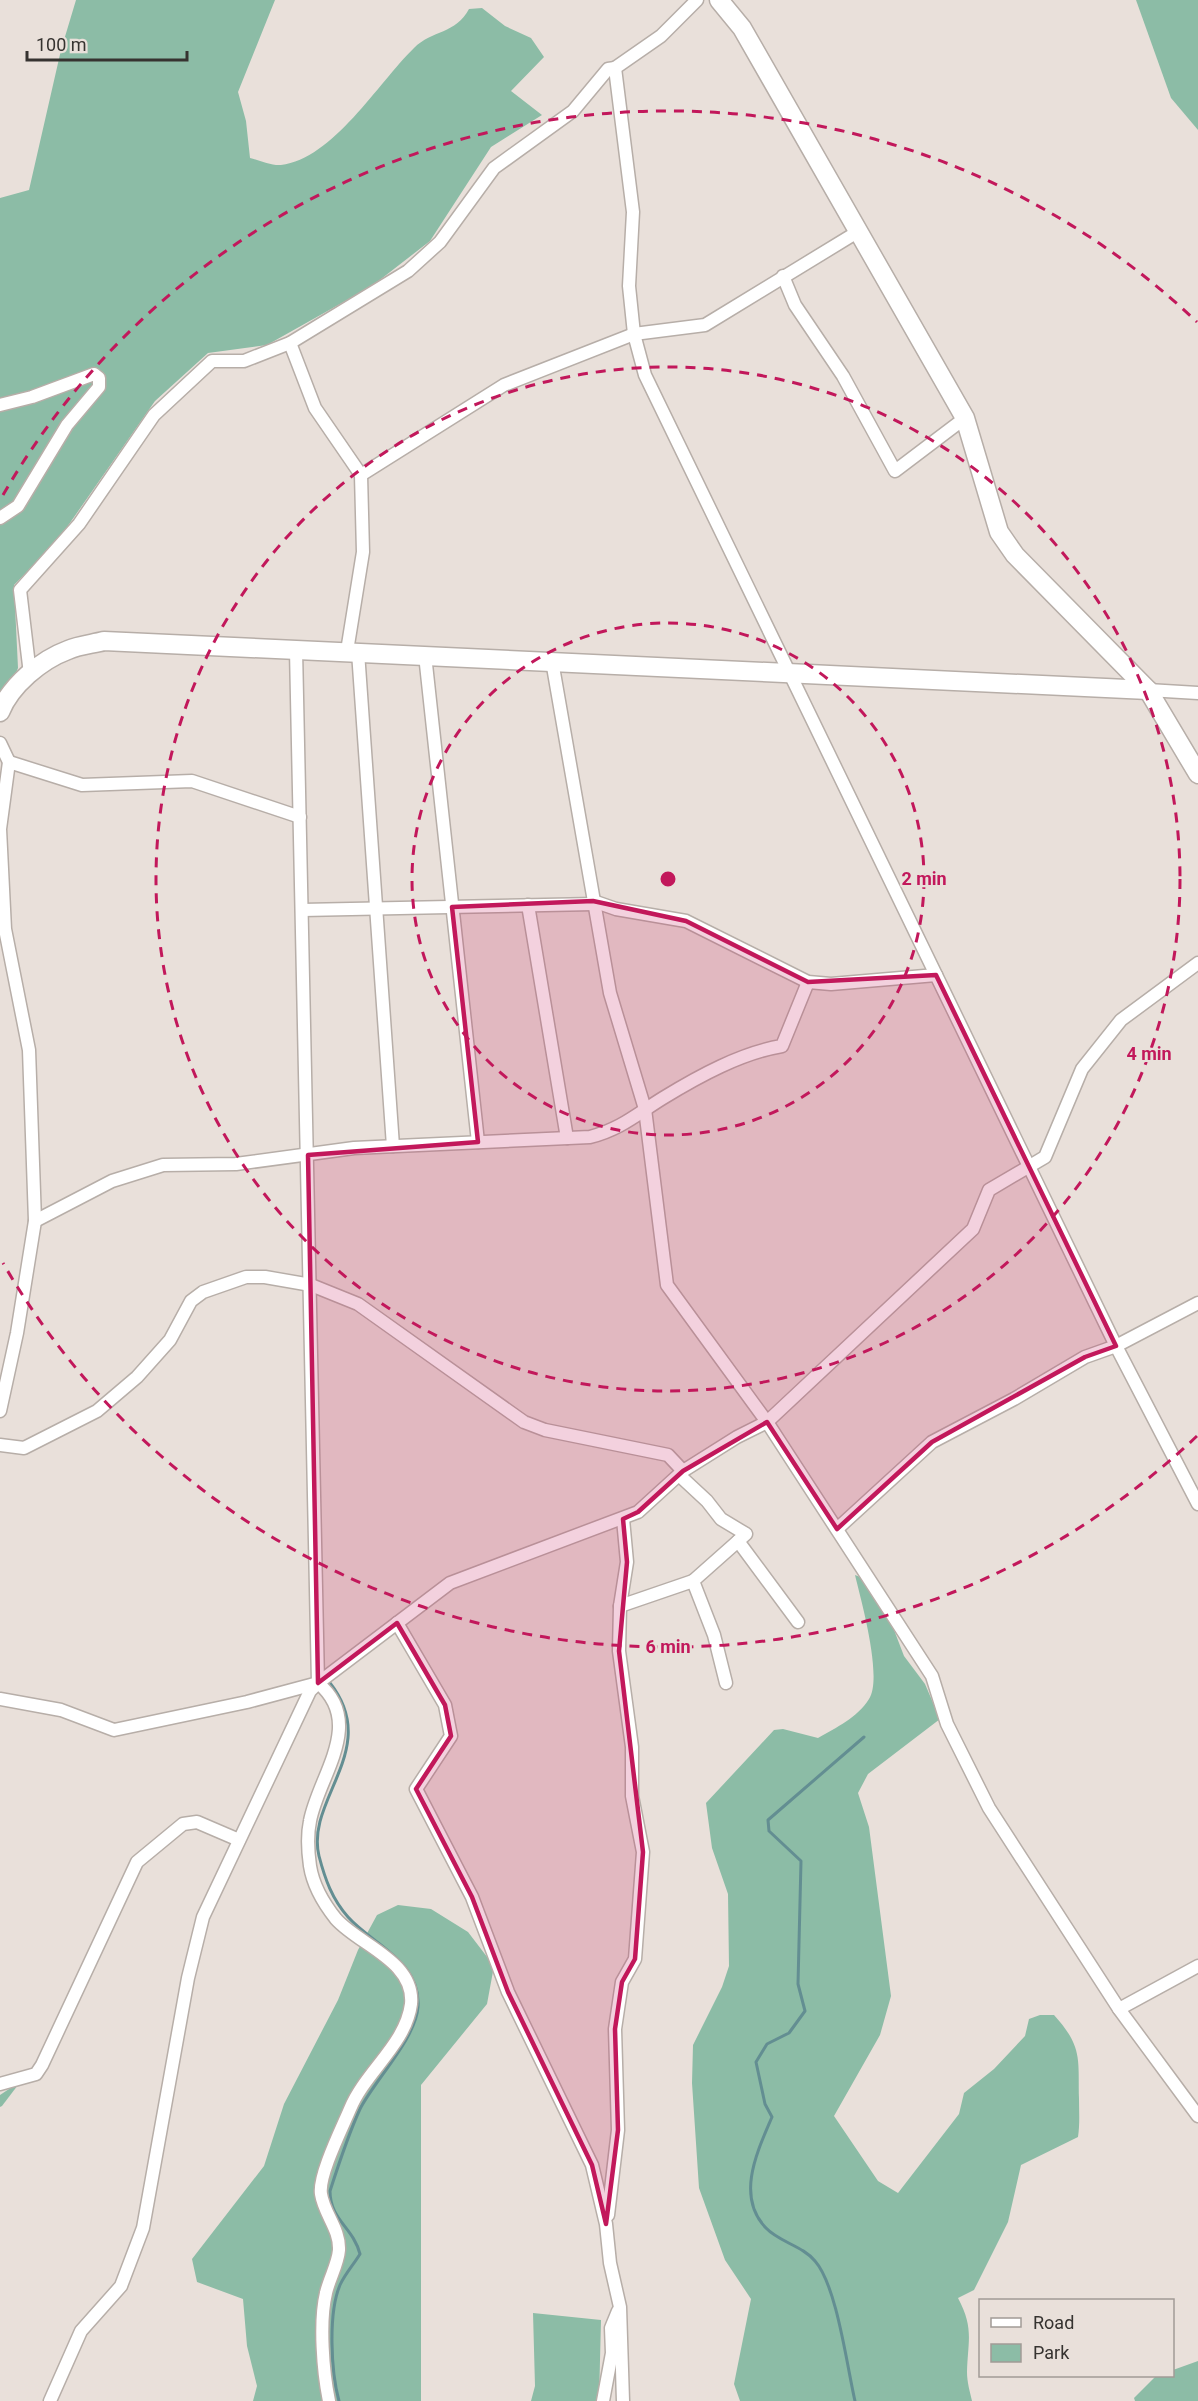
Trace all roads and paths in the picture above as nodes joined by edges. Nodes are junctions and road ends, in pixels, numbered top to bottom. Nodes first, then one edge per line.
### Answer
1 (697, 0) edge
2 (719, 0) edge
3 (615, 68) junction
4 (859, 231) junction
5 (783, 276) junction
6 (634, 334) junction
7 (290, 343) junction
8 (0, 405) edge
9 (965, 418) junction
10 (361, 475) junction
11 (0, 518) edge
12 (296, 650) junction
13 (352, 652) junction
14 (425, 655) junction
15 (552, 661) junction
16 (788, 672) junction
17 (30, 674) junction
18 (1148, 690) junction
19 (1198, 693) edge
20 (0, 712) edge
21 (0, 743) edge
22 (9, 762) junction
23 (1198, 774) edge
24 (300, 817) junction
25 (593, 902) junction
26 (528, 905) junction
27 (452, 907) junction
28 (376, 908) junction
29 (302, 910) junction
30 (1198, 963) edge
31 (936, 975) junction
32 (808, 982) junction
33 (645, 1109) junction
34 (567, 1138) junction
35 (478, 1142) junction
36 (393, 1146) junction
37 (308, 1155) junction
38 (1028, 1165) junction
39 (35, 1221) junction
40 (310, 1285) junction
41 (1198, 1303) edge
42 (1116, 1346) junction
43 (0, 1411) edge
44 (767, 1422) junction
45 (0, 1445) edge
46 (681, 1473) junction
47 (1198, 1504) edge
48 (623, 1519) junction
49 (837, 1529) junction
50 (738, 1541) junction
51 (693, 1581) junction
52 (620, 1606) junction
53 (798, 1622) dead end
54 (397, 1623) junction
55 (318, 1683) junction
56 (726, 1683) dead end
57 (0, 1699) edge
58 (239, 1840) junction
59 (1198, 1966) edge
60 (1119, 2009) junction
61 (0, 2084) edge
62 (1198, 2116) edge
63 (606, 2224) junction
64 (620, 2307) junction
65 (50, 2401) edge
66 (329, 2401) edge
67 (603, 2401) edge
68 (623, 2401) edge

1 - 3 street
2 - 4 street
3 - 6 street
3 - 7 street
4 - 5 street
4 - 9 street
5 - 6 street
5 - 9 street
6 - 10 street
6 - 16 street
7 - 10 street
7 - 17 street
8 - 11 street
9 - 18 street
10 - 13 street
12 - 13 street
12 - 17 street
12 - 24 street
13 - 14 street
13 - 28 street
14 - 15 street
14 - 27 street
15 - 16 street
15 - 25 street
16 - 18 street
16 - 31 street
17 - 20 street
18 - 19 street
18 - 23 street
21 - 22 street
22 - 24 street
22 - 39 street
24 - 29 street
25 - 26 street
25 - 32 street
25 - 33 street
26 - 27 street
26 - 34 street
27 - 28 street
27 - 35 street
28 - 29 street
28 - 36 street
29 - 37 street
30 - 38 street
31 - 32 street
31 - 38 street
32 - 33 street
33 - 34 street
33 - 44 street
34 - 35 street
35 - 36 street
36 - 37 street
37 - 39 street
37 - 40 street
38 - 42 street
38 - 44 street
39 - 43 street
40 - 45 street
40 - 46 street
40 - 55 street
41 - 42 street
42 - 47 street
42 - 49 street
44 - 46 street
44 - 49 street
46 - 48 street
46 - 50 street
48 - 52 street
48 - 54 street
49 - 60 street
50 - 51 street
50 - 53 street
51 - 52 street
51 - 56 street
52 - 63 street
54 - 55 street
54 - 63 street
55 - 57 street
55 - 58 street
55 - 66 street
58 - 61 street
58 - 65 street
59 - 60 street
60 - 62 street
63 - 64 street
64 - 67 street
64 - 68 street

